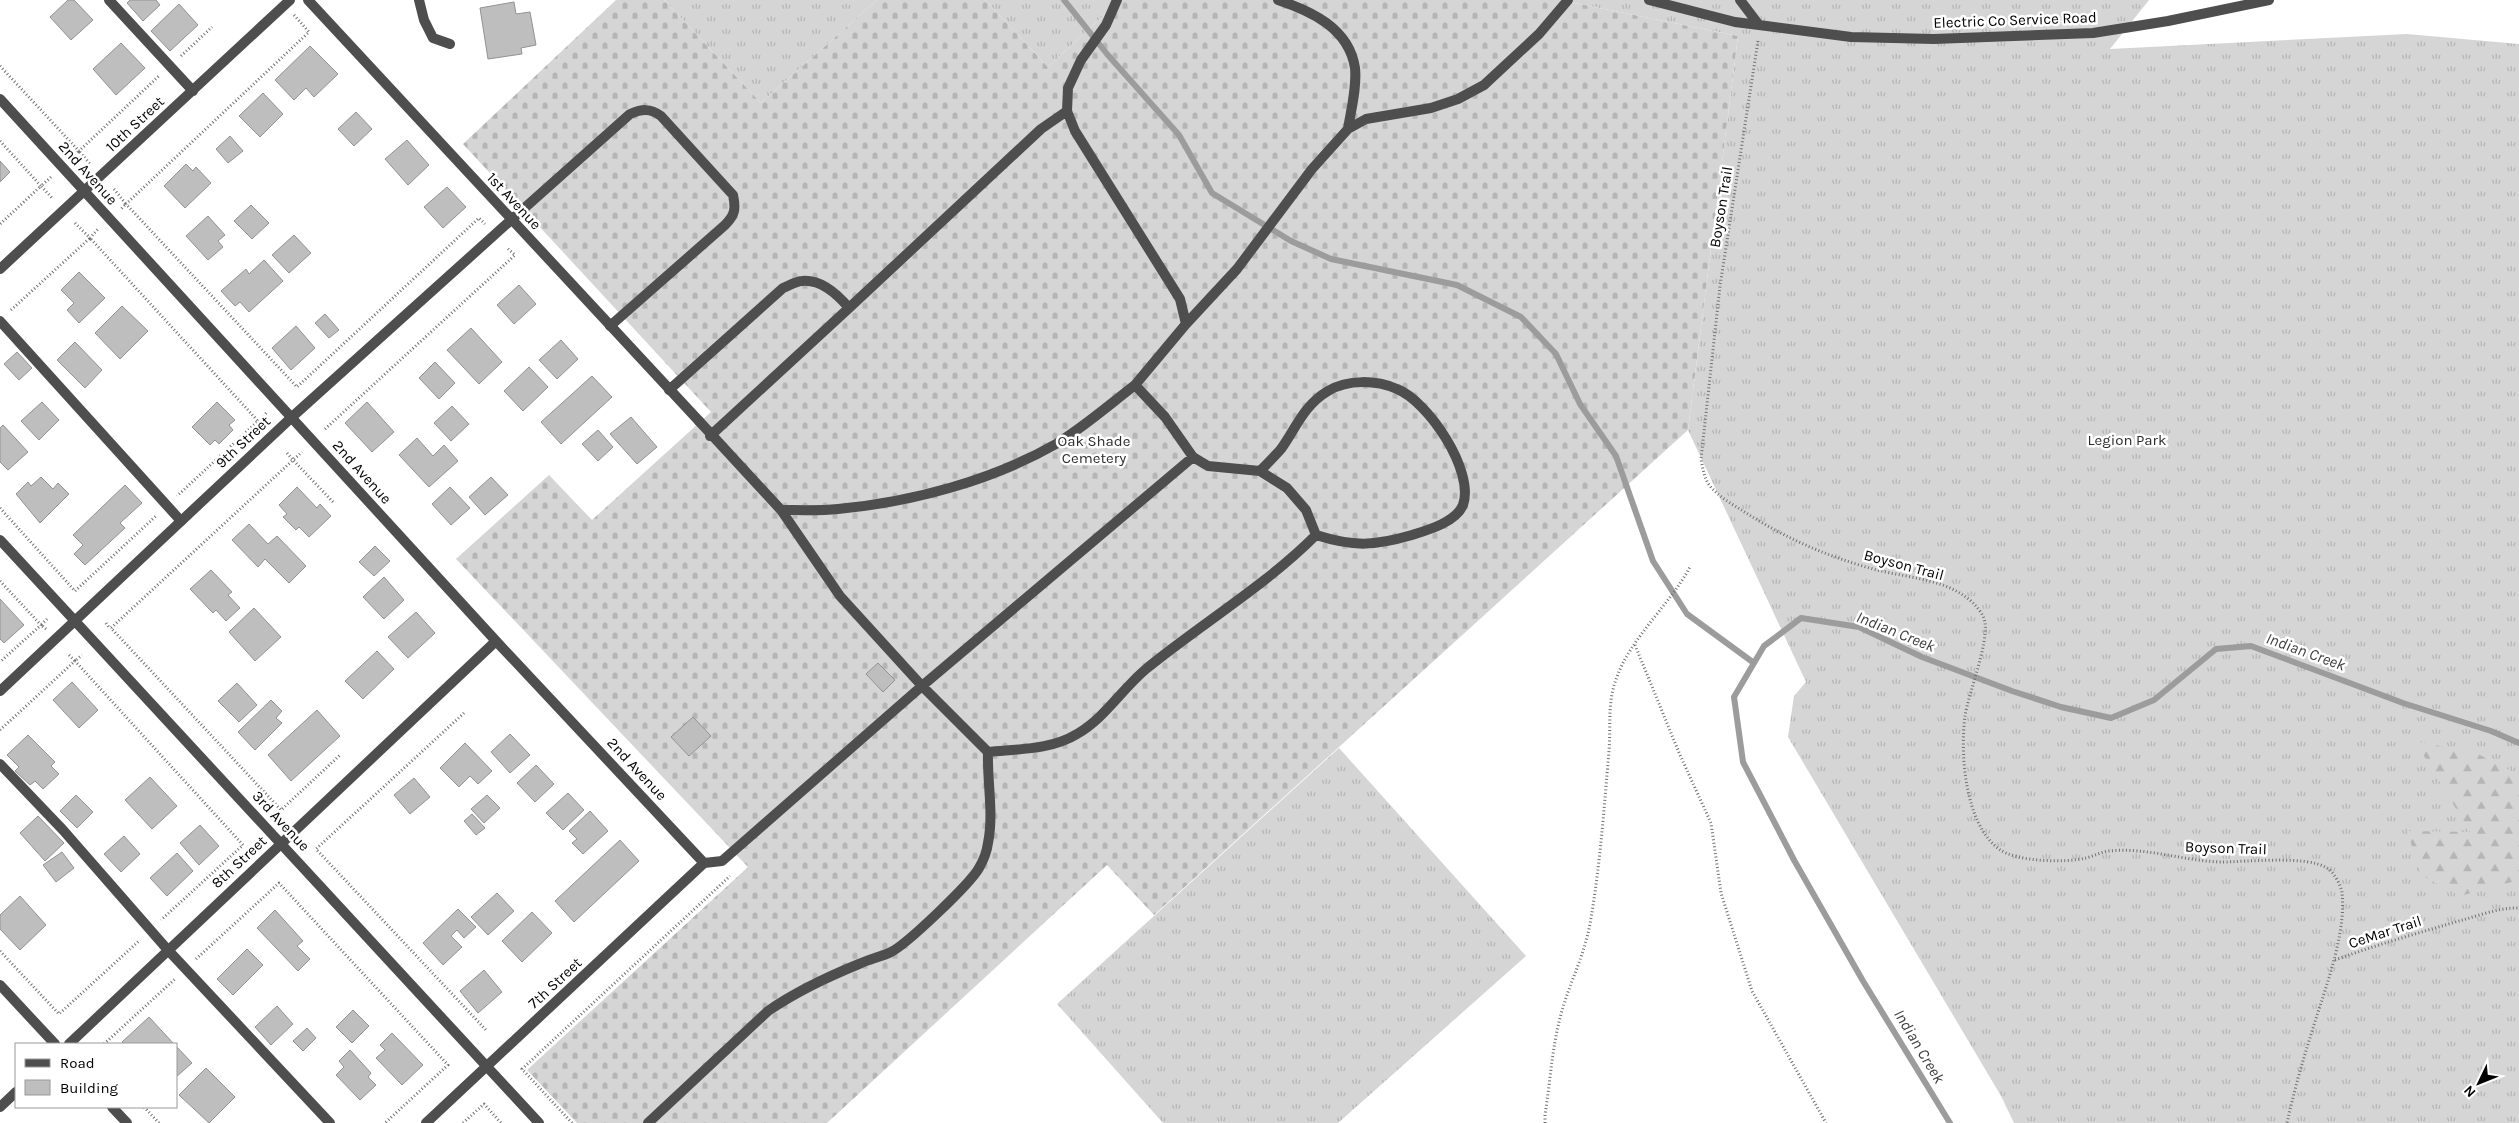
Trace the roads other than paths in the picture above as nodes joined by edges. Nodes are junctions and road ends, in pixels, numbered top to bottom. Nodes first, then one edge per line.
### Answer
1 (109, 0) edge
2 (308, 0) edge
3 (419, 0) edge
4 (1117, 0) edge
5 (1278, 0) edge
6 (1568, 0) edge
7 (1649, 0) edge
8 (1740, 0) edge
9 (2269, 0) edge
10 (288, 3) edge
11 (1759, 25) junction
12 (450, 44) dead end
13 (193, 91) junction
14 (0, 99) edge
15 (1067, 111) junction
16 (1348, 129) junction
17 (84, 191) junction
18 (511, 220) junction
19 (0, 269) edge
20 (849, 308) junction
21 (3, 318) edge
22 (1186, 324) junction
23 (610, 326) junction
24 (1135, 385) junction
25 (669, 390) junction
26 (292, 417) junction
27 (710, 436) junction
28 (1193, 457) junction
29 (1260, 471) junction
30 (780, 510) junction
31 (181, 521) junction
32 (1316, 535) junction
33 (0, 540) edge
34 (74, 620) junction
35 (496, 641) junction
36 (922, 686) junction
37 (0, 691) edge
38 (988, 752) junction
39 (0, 764) edge
40 (281, 844) junction
41 (704, 863) junction
42 (167, 949) junction
43 (0, 985) edge
44 (54, 1043) edge
45 (70, 1043) edge
46 (487, 1067) junction
47 (15, 1093) edge
48 (0, 1107) edge
49 (113, 1108) edge
50 (127, 1123) edge
51 (330, 1123) edge
52 (426, 1123) edge
53 (539, 1123) edge
54 (648, 1123) edge

1 - 13 street
2 - 18 street, 1st Avenue
3 - 12 street
4 - 15 street
5 - 16 street
6 - 16 street
7 - 11 street, Electric Co Service Road
8 - 11 street
9 - 11 street, Electric Co Service Road
10 - 13 street, 10th Street
13 - 17 street, 10th Street
14 - 17 street, 2nd Avenue
15 - 20 street
15 - 22 street
16 - 22 street
17 - 19 street, 10th Street
17 - 26 street, 2nd Avenue
18 - 23 street, 1st Avenue
18 - 23 street, 9th Street
18 - 26 street, 9th Street
20 - 25 street
20 - 27 street
21 - 31 street
22 - 24 street
23 - 25 street, 1st Avenue
24 - 28 street
24 - 30 street
25 - 27 street, 1st Avenue
26 - 31 street, 9th Street
26 - 35 street, 2nd Avenue
27 - 30 street, 1st Avenue
28 - 29 street
28 - 36 street
29 - 32 street
29 - 32 street
30 - 36 street, 1st Avenue
31 - 34 street, 9th Street
32 - 38 street
33 - 34 street, 3rd Avenue
34 - 37 street, 9th Street
34 - 40 street, 3rd Avenue
35 - 40 street, 8th Street
35 - 41 street, 2nd Avenue
36 - 38 street, 1st Avenue
36 - 41 street
38 - 54 street
39 - 42 street
40 - 42 street, 8th Street
40 - 46 street, 3rd Avenue
41 - 46 street, 7th Street
42 - 45 street, 8th Street
42 - 51 street
43 - 44 street
46 - 52 street, 7th Street
46 - 53 street, 3rd Avenue
47 - 48 street
49 - 50 street

